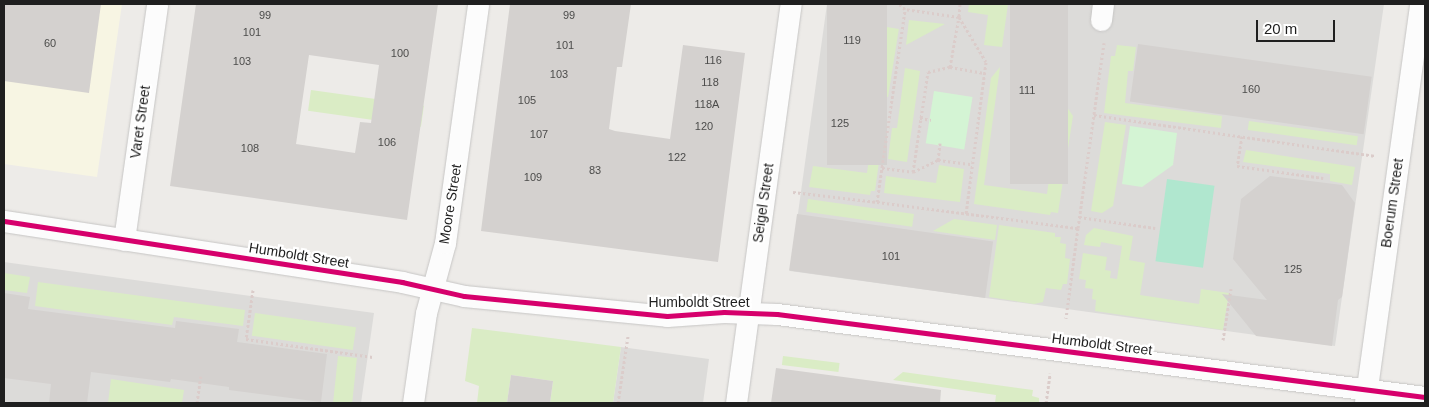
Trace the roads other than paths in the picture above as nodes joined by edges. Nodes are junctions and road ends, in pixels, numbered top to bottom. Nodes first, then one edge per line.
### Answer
1 (157, 4) edge
2 (478, 4) edge
3 (790, 4) edge
4 (1420, 4) edge
5 (4, 221) edge
6 (124, 240) junction
7 (431, 289) junction
8 (748, 313) junction
9 (1366, 396) edge
10 (1425, 397) edge
11 (413, 403) edge
12 (736, 403) edge

1 - 6 street, Varet Street
2 - 7 street, Moore Street
3 - 8 street, Seigel Street
4 - 9 street, Boerum Street
5 - 6 street, Humboldt Street
6 - 7 street, Humboldt Street
7 - 8 street, Humboldt Street
7 - 11 street, Moore Street
8 - 9 street, Humboldt Street
8 - 12 street, Seigel Street
9 - 10 street, Humboldt Street

